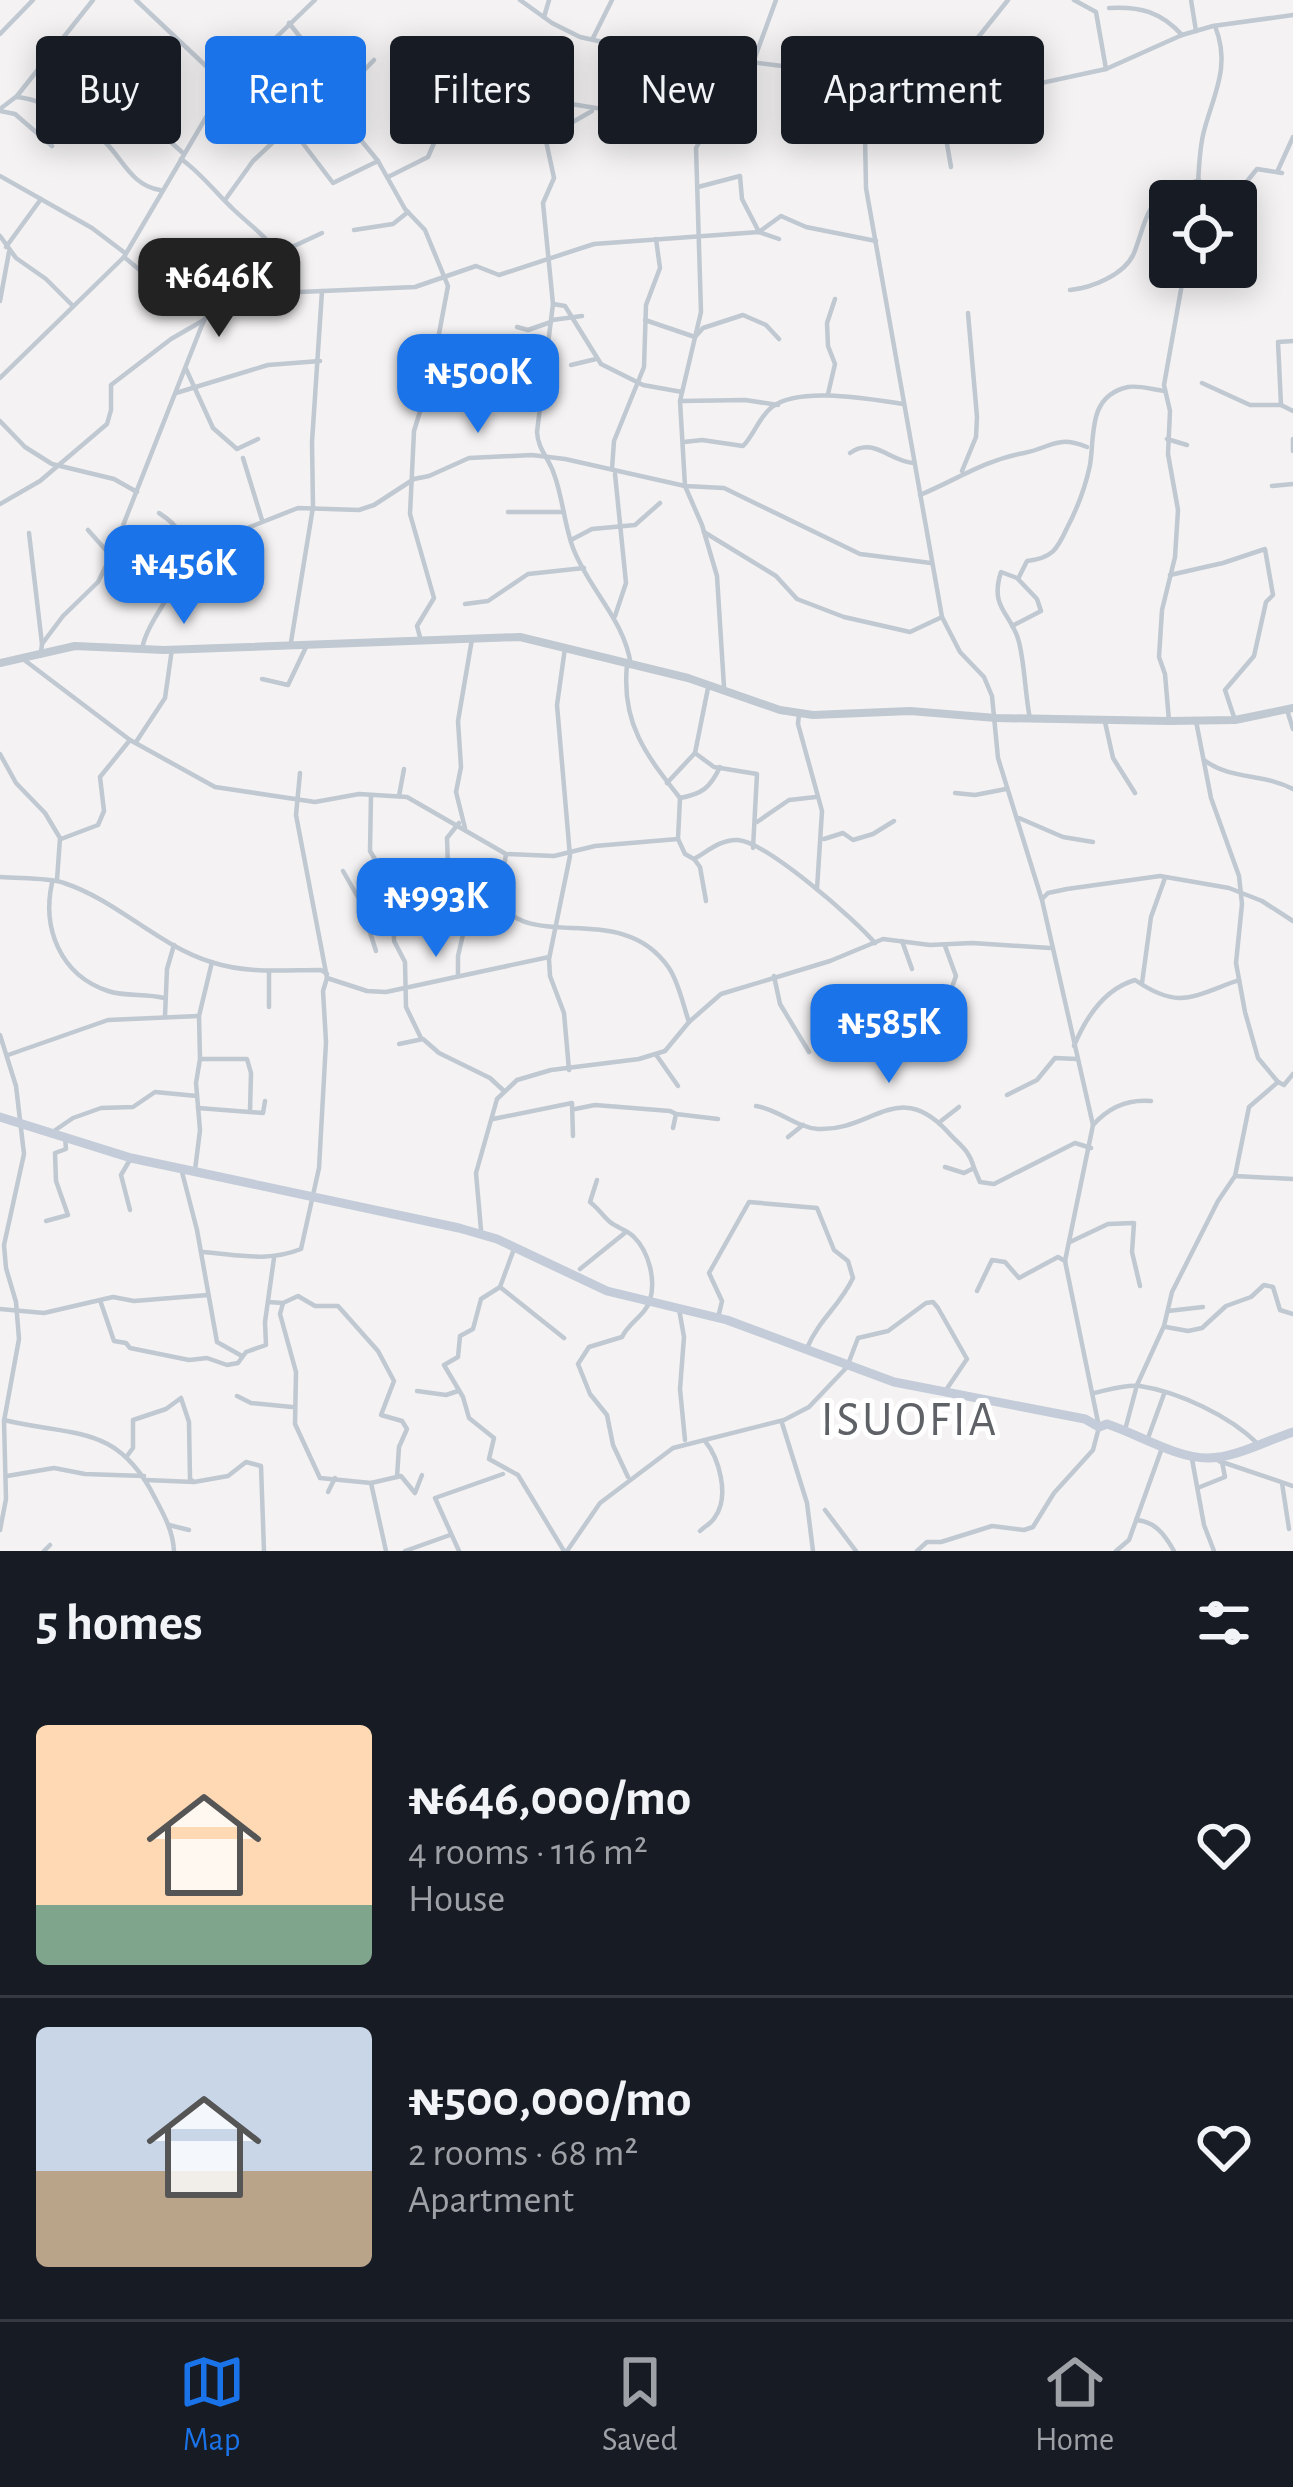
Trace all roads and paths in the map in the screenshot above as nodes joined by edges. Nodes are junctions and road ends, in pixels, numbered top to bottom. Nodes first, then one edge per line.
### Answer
1 (33, 0) edge
2 (93, 0) edge
3 (136, 0) edge
4 (315, 0) edge
5 (520, 0) edge
6 (549, 0) edge
7 (612, 0) edge
8 (1008, 0) edge
9 (1074, 0) edge
10 (1191, 0) edge
11 (778, 2) edge
12 (1109, 8) dead end
13 (1293, 15) edge
14 (544, 16) junction
15 (290, 22) junction
16 (1215, 26) junction
17 (1196, 31) junction
18 (0, 34) edge
19 (1182, 35) junction
20 (277, 36) edge
21 (301, 36) edge
22 (979, 36) edge
23 (592, 38) junction
24 (598, 40) edge
25 (757, 53) edge
26 (374, 60) dead end
27 (205, 65) edge
28 (366, 68) edge
29 (1106, 69) junction
30 (1044, 82) edge
31 (16, 98) junction
32 (36, 102) edge
33 (574, 103) edge
34 (598, 108) edge
35 (0, 110) edge
36 (592, 110) junction
37 (205, 124) edge
38 (574, 124) edge
39 (1293, 137) edge
40 (108, 144) edge
41 (172, 144) edge
42 (365, 144) edge
43 (434, 144) edge
44 (546, 144) edge
45 (698, 144) edge
46 (866, 144) edge
47 (947, 144) edge
48 (52, 146) dead end
49 (183, 156) junction
50 (378, 160) junction
51 (951, 167) dead end
52 (0, 176) edge
53 (388, 177) junction
54 (1198, 180) edge
55 (1248, 180) edge
56 (698, 187) junction
57 (160, 190) junction
58 (41, 199) junction
59 (224, 200) junction
60 (408, 212) junction
61 (1149, 213) edge
62 (354, 230) dead end
63 (322, 232) dead end
64 (759, 232) junction
65 (0, 236) edge
66 (698, 236) junction
67 (656, 238) junction
68 (779, 239) dead end
69 (876, 241) junction
70 (8, 249) junction
71 (278, 254) junction
72 (125, 255) junction
73 (550, 261) junction
74 (178, 263) dead end
75 (445, 279) junction
76 (282, 283) junction
77 (1182, 288) edge
78 (1070, 290) dead end
79 (322, 291) junction
80 (288, 293) junction
81 (278, 295) junction
82 (836, 299) dead end
83 (0, 301) edge
84 (554, 304) junction
85 (73, 306) junction
86 (968, 313) dead end
87 (571, 316) junction
88 (582, 316) dead end
89 (204, 320) junction
90 (645, 320) junction
91 (552, 321) junction
92 (517, 327) dead end
93 (695, 337) junction
94 (779, 339) dead end
95 (1293, 341) edge
96 (596, 359) junction
97 (320, 361) junction
98 (571, 364) dead end
99 (488, 367) dead end
100 (186, 369) junction
101 (0, 379) edge
102 (543, 380) junction
103 (638, 383) junction
104 (1202, 383) dead end
105 (196, 387) junction
106 (1166, 391) junction
107 (176, 393) junction
108 (828, 394) junction
109 (681, 397) junction
110 (904, 404) junction
111 (773, 405) junction
112 (1281, 405) junction
113 (1293, 411) edge
114 (0, 421) edge
115 (258, 439) dead end
116 (1168, 439) junction
117 (1293, 439) edge
118 (683, 442) junction
119 (1187, 445) dead end
120 (1089, 447) junction
121 (1293, 451) edge
122 (850, 453) dead end
123 (243, 458) dead end
124 (545, 458) junction
125 (914, 463) junction
126 (57, 467) junction
127 (613, 472) junction
128 (961, 473) junction
129 (414, 479) junction
130 (1293, 484) edge
131 (685, 486) junction
132 (1272, 487) dead end
133 (137, 492) junction
134 (919, 496) junction
135 (661, 503) dead end
136 (0, 504) edge
137 (313, 507) junction
138 (508, 512) dead end
139 (563, 512) junction
140 (160, 513) dead end
141 (262, 520) junction
142 (620, 526) junction
143 (88, 530) dead end
144 (704, 532) junction
145 (29, 533) dead end
146 (571, 540) junction
147 (184, 543) junction
148 (111, 556) junction
149 (931, 563) junction
150 (584, 568) junction
151 (104, 572) junction
152 (1170, 574) junction
153 (1018, 579) junction
154 (178, 582) junction
155 (204, 583) dead end
156 (166, 602) junction
157 (465, 604) dead end
158 (615, 616) junction
159 (943, 617) junction
160 (1012, 624) junction
161 (472, 639) junction
162 (421, 641) junction
163 (291, 645) junction
164 (307, 645) junction
165 (42, 648) junction
166 (565, 648) junction
167 (142, 649) junction
168 (172, 650) junction
169 (22, 657) junction
170 (1, 660) edge
171 (629, 665) junction
172 (262, 679) dead end
173 (710, 684) junction
174 (724, 688) junction
175 (1290, 709) edge
176 (800, 714) junction
177 (996, 718) junction
178 (1030, 719) junction
179 (1104, 719) junction
180 (1235, 720) junction
181 (1196, 721) junction
182 (1169, 722) junction
183 (1293, 729) edge
184 (133, 741) junction
185 (694, 753) junction
186 (0, 754) edge
187 (1202, 759) junction
188 (720, 767) junction
189 (404, 769) dead end
190 (300, 773) dead end
191 (667, 783) junction
192 (1292, 786) edge
193 (1006, 790) junction
194 (955, 793) dead end
195 (1136, 793) dead end
196 (371, 795) junction
197 (399, 796) junction
198 (819, 796) junction
199 (680, 798) junction
200 (297, 801) junction
201 (1016, 818) junction
202 (894, 821) dead end
203 (757, 822) junction
204 (462, 828) junction
205 (60, 839) junction
206 (678, 839) junction
207 (823, 840) junction
208 (1093, 842) dead end
209 (754, 848) junction
210 (506, 854) junction
211 (569, 854) junction
212 (694, 859) junction
213 (343, 871) dead end
214 (0, 877) edge
215 (1165, 878) junction
216 (55, 881) junction
217 (817, 890) junction
218 (1239, 892) junction
219 (394, 895) junction
220 (359, 899) junction
221 (1042, 900) junction
222 (706, 901) dead end
223 (1293, 921) edge
224 (554, 928) junction
225 (902, 941) junction
226 (875, 943) junction
227 (174, 945) junction
228 (944, 946) junction
229 (1050, 948) junction
230 (376, 951) dead end
231 (548, 955) junction
232 (212, 962) junction
233 (912, 969) dead end
234 (325, 972) junction
235 (269, 973) junction
236 (458, 975) junction
237 (774, 976) junction
238 (1239, 980) junction
239 (1142, 985) junction
240 (407, 989) junction
241 (164, 998) junction
242 (948, 998) dead end
243 (269, 1007) dead end
244 (165, 1016) junction
245 (199, 1016) junction
246 (689, 1022) junction
247 (0, 1035) edge
248 (421, 1038) junction
249 (399, 1044) dead end
250 (1074, 1046) junction
251 (809, 1052) dead end
252 (656, 1054) junction
253 (8, 1055) junction
254 (1077, 1058) junction
255 (200, 1059) junction
256 (569, 1070) junction
257 (1293, 1074) edge
258 (1281, 1084) junction
259 (678, 1086) dead end
260 (1293, 1088) edge
261 (504, 1091) junction
262 (1007, 1095) dead end
263 (197, 1096) junction
264 (265, 1101) dead end
265 (1150, 1101) dead end
266 (756, 1106) dead end
267 (959, 1107) dead end
268 (198, 1108) junction
269 (575, 1109) junction
270 (265, 1110) junction
271 (250, 1111) junction
272 (274, 1111) dead end
273 (676, 1114) junction
274 (0, 1117) edge
275 (493, 1119) junction
276 (718, 1119) dead end
277 (941, 1121) junction
278 (22, 1125) junction
279 (1093, 1125) junction
280 (802, 1126) junction
281 (674, 1128) dead end
282 (52, 1133) junction
283 (574, 1136) dead end
284 (64, 1137) junction
285 (788, 1137) dead end
286 (1091, 1148) junction
287 (131, 1158) junction
288 (946, 1167) dead end
289 (181, 1168) junction
290 (974, 1168) junction
291 (195, 1172) junction
292 (1235, 1176) junction
293 (1293, 1179) edge
294 (597, 1180) dead end
295 (314, 1198) junction
296 (130, 1210) dead end
297 (46, 1221) dead end
298 (626, 1232) junction
299 (481, 1236) junction
300 (1070, 1242) junction
301 (514, 1247) junction
302 (201, 1252) junction
303 (2, 1257) edge
304 (274, 1257) junction
305 (1065, 1262) junction
306 (580, 1269) dead end
307 (1140, 1286) dead end
308 (500, 1287) junction
309 (977, 1291) dead end
310 (208, 1295) junction
311 (268, 1302) junction
312 (650, 1302) junction
313 (101, 1303) junction
314 (283, 1303) junction
315 (1204, 1307) dead end
316 (0, 1309) edge
317 (679, 1309) junction
318 (17, 1310) junction
319 (1168, 1311) junction
320 (1293, 1314) edge
321 (718, 1318) junction
322 (1164, 1326) junction
323 (564, 1338) dead end
324 (807, 1348) junction
325 (242, 1356) junction
326 (847, 1367) junction
327 (1137, 1385) junction
328 (417, 1391) dead end
329 (458, 1391) junction
330 (944, 1393) junction
331 (1092, 1394) junction
332 (1164, 1394) junction
333 (237, 1396) dead end
334 (292, 1407) junction
335 (3, 1420) edge
336 (782, 1420) junction
337 (685, 1424) junction
338 (1099, 1427) junction
339 (1125, 1430) junction
340 (1293, 1432) edge
341 (1148, 1438) junction
342 (704, 1439) junction
343 (694, 1440) junction
344 (685, 1443) junction
345 (1258, 1444) junction
346 (1162, 1448) junction
347 (1191, 1453) junction
348 (127, 1456) junction
349 (1208, 1458) junction
350 (1222, 1462) junction
351 (505, 1471) junction
352 (422, 1474) dead end
353 (7, 1476) junction
354 (397, 1477) junction
355 (145, 1478) junction
356 (335, 1478) junction
357 (629, 1479) junction
358 (194, 1482) junction
359 (371, 1483) junction
360 (1282, 1483) junction
361 (1293, 1486) edge
362 (1198, 1488) junction
363 (328, 1492) dead end
364 (415, 1493) junction
365 (435, 1498) junction
366 (825, 1510) dead end
367 (1136, 1520) junction
368 (169, 1525) junction
369 (1289, 1529) dead end
370 (0, 1530) edge
371 (189, 1530) dead end
372 (700, 1531) dead end
373 (450, 1535) junction
374 (174, 1551) edge
375 (264, 1551) edge
376 (386, 1551) edge
377 (405, 1551) edge
378 (459, 1551) edge
379 (566, 1551) edge
380 (813, 1551) edge
381 (856, 1551) edge
382 (917, 1551) edge
383 (1115, 1551) edge
384 (1174, 1551) edge
385 (1214, 1551) edge

1 - 18 street
2 - 31 street
3 - 27 street
4 - 15 street
5 - 14 street
6 - 14 street
7 - 23 street
8 - 22 street
9 - 29 street
10 - 17 street
11 - 25 street
12 - 19 street
13 - 16 street
14 - 23 street
15 - 20 street
15 - 21 street
16 - 17 street
16 - 54 street
17 - 19 street
19 - 29 street
23 - 24 street
26 - 28 street
29 - 30 street
31 - 32 street
31 - 35 street
33 - 36 street
34 - 36 street
35 - 48 street
36 - 38 street
37 - 49 street
39 - 55 street
40 - 57 street
41 - 49 street
42 - 50 street
43 - 53 street
44 - 73 street
45 - 56 street
46 - 69 street
47 - 51 street
49 - 57 street
49 - 59 street
50 - 53 street
50 - 59 street
52 - 58 street
53 - 60 street
56 - 64 street
56 - 66 street
57 - 72 street
58 - 70 street
58 - 72 street
59 - 71 street
60 - 62 street
60 - 75 street
61 - 78 street
63 - 71 street
64 - 66 street
64 - 68 street
64 - 69 street
65 - 70 street
66 - 67 street
66 - 93 street
67 - 73 street
67 - 90 street
69 - 110 street
70 - 83 street
70 - 85 street
71 - 76 street
72 - 74 street
72 - 85 street
73 - 75 street
73 - 84 street
75 - 79 street
75 - 129 street
76 - 80 street
76 - 81 street
77 - 106 street
79 - 80 street
79 - 97 street
80 - 81 street
81 - 89 street
82 - 108 street
84 - 87 street
84 - 91 street
85 - 101 street
86 - 128 street
87 - 88 street
87 - 91 street
87 - 96 street
89 - 100 street
89 - 126 street
90 - 93 street
90 - 103 street
91 - 92 street
91 - 102 street
93 - 94 street
93 - 109 street
95 - 112 street
96 - 98 street
96 - 103 street
97 - 105 street
97 - 137 street
99 - 102 street
100 - 105 street
100 - 107 street
102 - 124 street
103 - 109 street
103 - 127 street
104 - 112 street
105 - 107 street
105 - 115 street
106 - 116 street
106 - 120 street
107 - 133 street
108 - 110 street
108 - 111 street
109 - 111 street
109 - 118 street
110 - 125 street
111 - 118 street
112 - 113 street
114 - 126 street
116 - 119 street
116 - 152 street
117 - 121 street
118 - 131 street
120 - 128 street
120 - 153 street
122 - 125 street
123 - 141 street
124 - 127 street
124 - 129 street
124 - 139 street
125 - 134 street
126 - 133 street
126 - 136 street
127 - 131 street
127 - 142 street
128 - 134 street
129 - 137 street
129 - 162 street
130 - 132 street
131 - 144 street
131 - 149 street
133 - 148 street
134 - 149 street
135 - 142 street
137 - 141 street
137 - 163 street
138 - 139 street
139 - 146 street
140 - 147 street
141 - 147 street
142 - 146 street
142 - 158 street
143 - 148 street
144 - 159 street
144 - 174 street
145 - 165 street
146 - 150 street
147 - 148 street
147 - 154 street
148 - 151 street
149 - 159 street
150 - 157 street
150 - 158 street
151 - 156 street
151 - 165 street
152 - 180 street
152 - 182 street
153 - 160 street
153 - 160 street
154 - 155 street
154 - 156 street
156 - 167 street
158 - 171 street
159 - 177 street
160 - 178 street
161 - 162 street
161 - 166 street
161 - 204 street
162 - 164 street
163 - 164 street
163 - 168 street
164 - 172 street
165 - 167 street
165 - 169 street
166 - 171 street
166 - 211 street
167 - 168 street
168 - 184 street
169 - 170 street
169 - 184 street
171 - 173 street
171 - 191 street
173 - 174 street
173 - 185 street
174 - 176 street
175 - 180 street
175 - 183 street
176 - 177 street
176 - 198 street
177 - 178 street
177 - 193 street
178 - 179 street
179 - 182 street
179 - 195 street
180 - 181 street
181 - 182 street
181 - 187 street
184 - 200 street
184 - 205 street
185 - 188 street
185 - 191 street
186 - 205 street
187 - 192 street
187 - 218 street
188 - 199 street
188 - 203 street
189 - 197 street
190 - 200 street
191 - 199 street
193 - 194 street
193 - 201 street
196 - 197 street
196 - 200 street
196 - 219 street
197 - 204 street
198 - 203 street
198 - 207 street
199 - 206 street
200 - 234 street
201 - 208 street
201 - 221 street
202 - 207 street
203 - 209 street
204 - 210 street
204 - 236 street
205 - 216 street
206 - 211 street
206 - 212 street
207 - 217 street
209 - 212 street
209 - 217 street
210 - 211 street
210 - 224 street
211 - 224 street
212 - 222 street
213 - 220 street
214 - 216 street
215 - 218 street
215 - 221 street
215 - 239 street
216 - 227 street
216 - 241 street
217 - 226 street
218 - 223 street
218 - 238 street
219 - 220 street
219 - 240 street
220 - 230 street
221 - 229 street
224 - 231 street
224 - 246 street
225 - 226 street
225 - 228 street
225 - 233 street
226 - 237 street
227 - 232 street
227 - 241 street
228 - 229 street
228 - 242 street
229 - 250 street
231 - 236 street
231 - 256 street
232 - 235 street
232 - 245 street
234 - 235 street
234 - 240 street
234 - 295 street
235 - 243 street
236 - 240 street
237 - 246 street
237 - 251 street
238 - 239 street
238 - 258 street
239 - 250 street
240 - 248 street
241 - 244 street
244 - 245 street
244 - 253 street
245 - 255 street
246 - 252 street
247 - 253 street
248 - 249 street
248 - 261 street
250 - 254 street
252 - 256 street
252 - 259 street
253 - 278 street
254 - 262 street
254 - 279 street
255 - 263 street
255 - 271 street
256 - 261 street
257 - 258 street
258 - 260 street
258 - 292 street
261 - 275 street
263 - 268 street
263 - 282 street
264 - 270 street
265 - 279 street
266 - 280 street
267 - 277 street
268 - 271 street
268 - 291 street
269 - 273 street
269 - 275 street
269 - 283 street
270 - 271 street
270 - 272 street
273 - 276 street
273 - 281 street
274 - 278 main road
275 - 299 street
277 - 280 street
277 - 290 street
278 - 282 main road
278 - 303 street
279 - 286 street
280 - 285 street
282 - 284 main road
284 - 287 main road
284 - 297 street
286 - 290 street
286 - 300 street
287 - 289 main road
287 - 296 street
288 - 290 street
289 - 291 main road
289 - 302 street
291 - 295 main road
292 - 293 street
292 - 319 street
294 - 298 street
295 - 299 main road
295 - 304 street
298 - 306 street
298 - 312 street
299 - 301 main road
300 - 305 street
300 - 307 street
301 - 308 street
301 - 312 main road
302 - 304 street
302 - 310 street
303 - 318 street
304 - 311 street
305 - 309 street
305 - 331 street
308 - 323 street
308 - 329 street
310 - 313 street
310 - 325 street
311 - 314 street
311 - 325 street
312 - 317 main road
312 - 357 street
313 - 318 street
313 - 325 street
314 - 334 street
314 - 354 street
315 - 319 street
316 - 318 street
317 - 321 main road
317 - 337 street
318 - 335 street
319 - 322 street
320 - 322 street
321 - 324 main road
321 - 324 street
322 - 327 street
324 - 326 main road
326 - 330 main road
326 - 330 street
326 - 336 street
327 - 331 street
327 - 332 street
327 - 339 street
328 - 329 street
329 - 351 street
330 - 338 main road
331 - 338 street
332 - 341 street
332 - 345 street
333 - 334 street
334 - 356 street
335 - 348 street
335 - 353 street
336 - 342 street
336 - 380 street
337 - 343 street
337 - 344 street
338 - 339 main road
338 - 382 street
339 - 341 main road
340 - 345 main road
341 - 346 main road
342 - 343 street
342 - 372 street
343 - 344 street
344 - 357 street
345 - 349 main road
346 - 347 main road
346 - 367 street
347 - 349 main road
347 - 362 street
348 - 355 street
348 - 358 street
349 - 350 street
350 - 360 street
350 - 362 street
351 - 365 street
351 - 379 street
352 - 364 street
353 - 355 street
353 - 370 street
354 - 359 street
354 - 364 street
355 - 358 street
355 - 368 street
356 - 359 street
356 - 363 street
357 - 379 street
358 - 375 street
359 - 376 street
360 - 361 street
360 - 369 street
362 - 385 street
364 - 365 street
365 - 373 street
366 - 381 street
367 - 383 street
367 - 384 street
368 - 371 street
368 - 374 street
373 - 377 street
373 - 378 street

